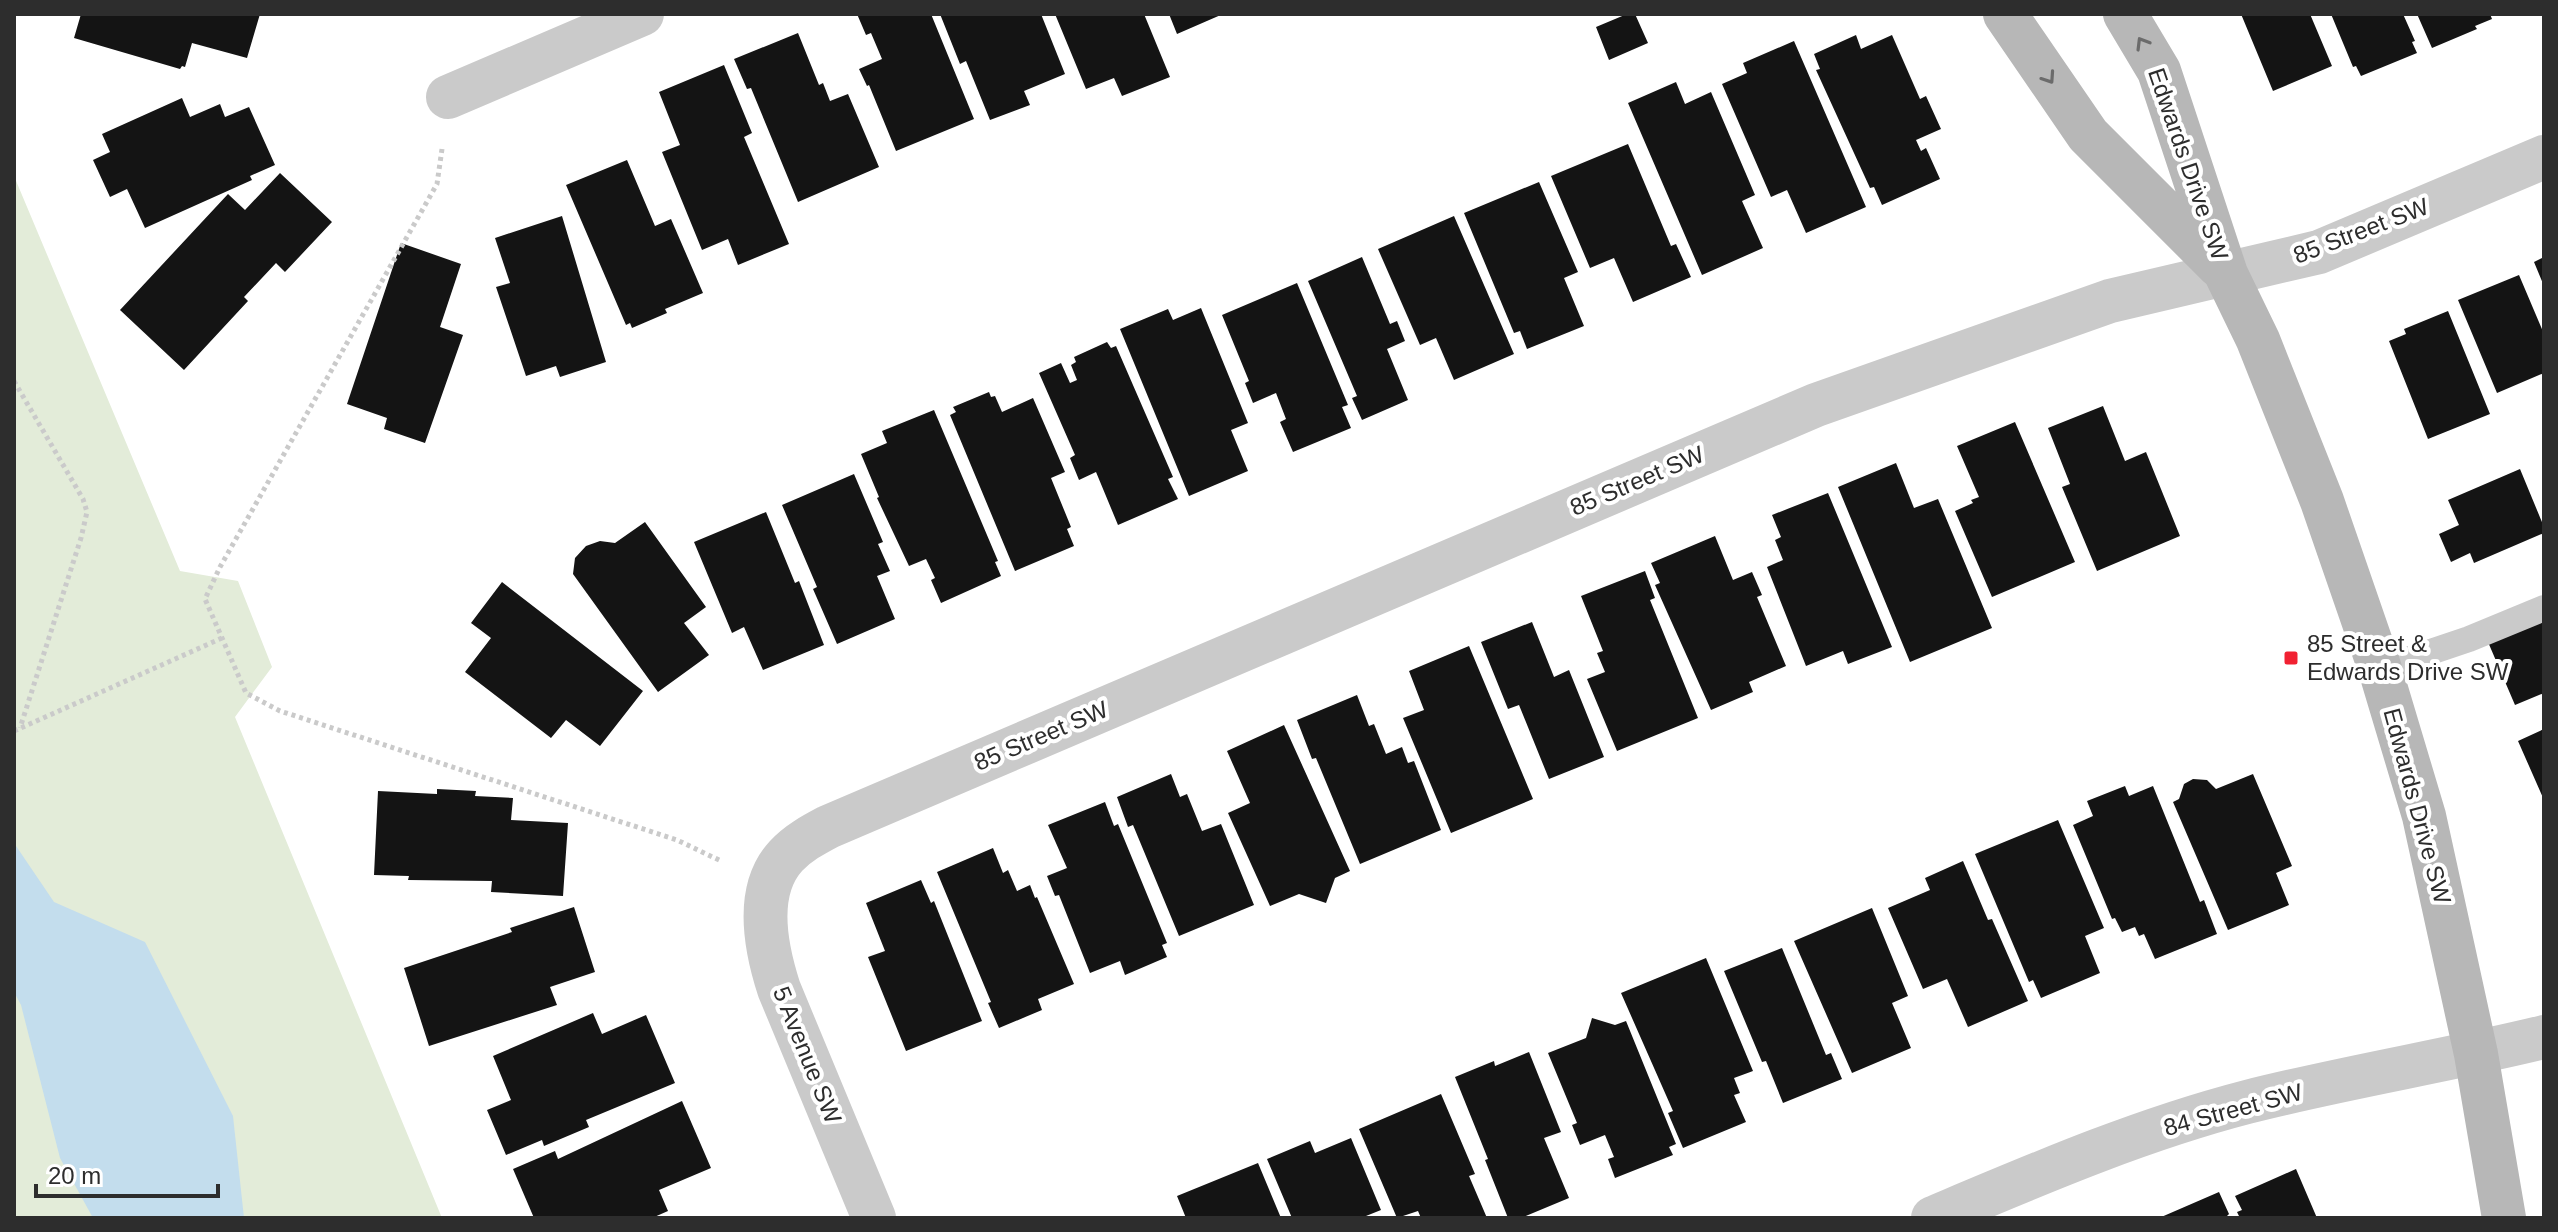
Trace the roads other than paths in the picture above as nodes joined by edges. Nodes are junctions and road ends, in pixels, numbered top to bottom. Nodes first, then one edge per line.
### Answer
1 (642, 14) edge
2 (2005, 14) edge
3 (2125, 14) edge
4 (448, 97) road end
5 (2544, 157) edge
6 (2226, 274) junction
7 (2544, 608) edge
8 (2380, 669) junction
9 (770, 886) joint
10 (2544, 1037) edge
11 (2476, 1054) junction
12 (874, 1218) edge
13 (1933, 1218) edge
14 (2504, 1218) edge

1 - 4 street
2 -> 6 street, Edwards Drive SW
6 -> 3 street, Edwards Drive SW
5 - 6 street, 85 Street SW
6 - 8 street, Edwards Drive SW
6 - 9 street, 85 Street SW
7 - 8 lane
8 - 11 street, Edwards Drive SW
9 - 12 street, 5 Avenue SW
10 - 11 street, 84 Street SW
11 - 13 street, 84 Street SW
11 - 14 street, Edwards Drive SW

